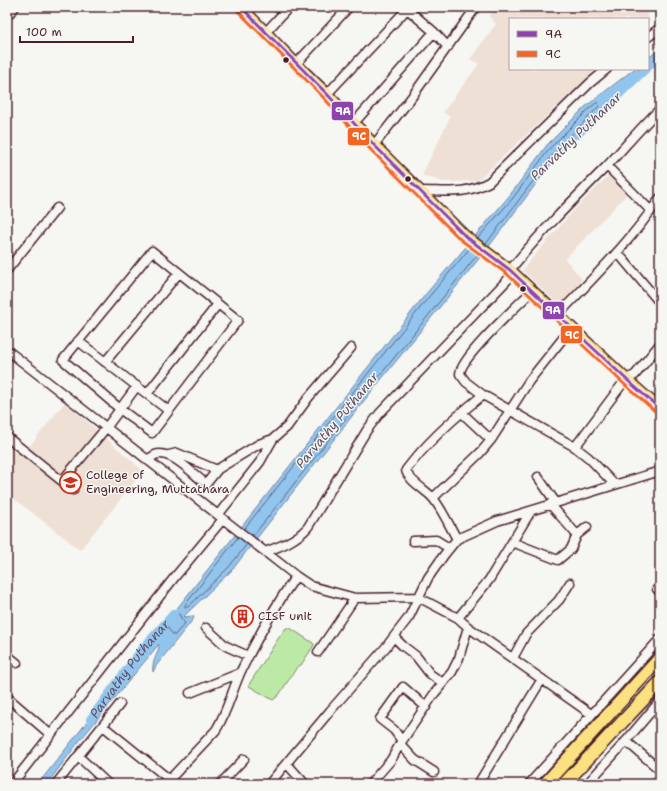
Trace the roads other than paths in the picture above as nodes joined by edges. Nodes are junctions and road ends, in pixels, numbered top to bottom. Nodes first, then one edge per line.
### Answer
1 (15, 7) edge
2 (241, 7) edge
3 (289, 7) edge
4 (349, 7) edge
5 (406, 8) edge
6 (474, 8) edge
7 (7, 16) edge
8 (660, 28) edge
9 (434, 32) junction
10 (266, 33) junction
11 (649, 36) edge
12 (448, 47) junction
13 (296, 64) junction
14 (606, 70) edge
15 (327, 94) junction
16 (660, 109) edge
17 (354, 123) junction
18 (374, 145) junction
19 (607, 166) junction
20 (421, 191) junction
21 (660, 198) edge
22 (57, 208) dead end
23 (651, 211) junction
24 (617, 252) junction
25 (7, 270) edge
26 (512, 272) junction
27 (179, 273) junction
28 (532, 291) junction
29 (659, 300) edge
30 (218, 304) junction
31 (557, 316) junction
32 (572, 327) junction
33 (78, 341) junction
34 (660, 344) edge
35 (351, 348) dead end
36 (7, 350) edge
37 (105, 362) junction
38 (626, 380) junction
39 (137, 386) junction
40 (147, 394) junction
41 (483, 396) junction
42 (120, 409) junction
43 (660, 409) edge
44 (510, 410) junction
45 (169, 411) junction
46 (461, 412) junction
47 (106, 428) junction
48 (7, 437) edge
49 (273, 439) junction
50 (491, 440) junction
51 (575, 447) junction
52 (169, 455) junction
53 (147, 460) junction
54 (217, 470) junction
55 (660, 471) edge
56 (538, 477) dead end
57 (62, 481) junction
58 (614, 484) junction
59 (73, 490) dead end
60 (433, 498) junction
61 (553, 504) junction
62 (531, 510) junction
63 (220, 517) junction
64 (587, 527) dead end
65 (577, 535) junction
66 (457, 539) junction
67 (413, 541) dead end
68 (512, 542) junction
69 (450, 548) junction
70 (265, 552) junction
71 (296, 576) junction
72 (570, 583) dead end
73 (418, 597) junction
74 (355, 598) junction
75 (458, 618) junction
76 (468, 627) junction
77 (206, 628) dead end
78 (394, 637) junction
79 (660, 639) edge
80 (318, 652) dead end
81 (7, 655) edge
82 (248, 656) junction
83 (513, 658) junction
84 (660, 658) edge
85 (17, 663) dead end
86 (240, 673) junction
87 (542, 679) junction
88 (660, 682) edge
89 (443, 683) junction
90 (190, 693) dead end
91 (7, 698) edge
92 (660, 701) edge
93 (120, 704) dead end
94 (426, 707) junction
95 (591, 714) junction
96 (104, 726) junction
97 (51, 735) junction
98 (626, 742) junction
99 (401, 743) junction
100 (78, 756) junction
101 (244, 759) dead end
102 (287, 764) junction
103 (660, 770) edge
104 (434, 772) dead end
105 (173, 782) edge
106 (12, 784) edge
107 (56, 784) edge
108 (108, 784) edge
109 (220, 784) edge
110 (269, 784) edge
111 (305, 784) edge
112 (370, 784) edge
113 (478, 784) edge
114 (529, 784) edge
115 (545, 784) edge
116 (564, 784) edge
117 (587, 784) edge

1 - 7 street
2 - 10 main road
3 - 10 street
4 - 13 street
5 - 9 street
5 - 15 street
6 - 12 street
8 - 11 street
9 - 12 street
9 - 17 street
10 - 13 main road
12 - 18 street
13 - 15 main road
14 - 20 street
15 - 17 main road
16 - 19 street
17 - 18 main road
18 - 20 main road
19 - 23 street
19 - 26 street
20 - 26 main road
21 - 23 street
22 - 25 street
23 - 24 street
24 - 29 street
24 - 31 street
26 - 28 main road
26 - 70 street
27 - 30 street
27 - 33 street
27 - 37 street
28 - 31 main road
28 - 41 street
30 - 40 street
30 - 45 street
31 - 32 main road
32 - 38 main road
32 - 44 street
33 - 37 street
33 - 42 street
34 - 38 street
35 - 49 street
36 - 47 street
37 - 39 street
38 - 43 main road
38 - 51 street
39 - 40 street
39 - 42 street
40 - 45 street
41 - 44 street
41 - 46 street
42 - 45 street
42 - 47 street
44 - 50 street
44 - 51 street
46 - 50 street
46 - 60 street
47 - 53 street
47 - 57 street
48 - 57 street
49 - 54 street
49 - 63 street
50 - 60 street
51 - 58 street
52 - 53 street
52 - 54 street
52 - 54 street
53 - 63 street
55 - 58 street
56 - 61 street
57 - 59 street
58 - 61 street
60 - 66 street
61 - 62 street
61 - 65 street
62 - 66 street
62 - 68 street
63 - 70 street
63 - 97 street
64 - 65 street
65 - 68 street
66 - 69 street
67 - 69 street
68 - 75 street
69 - 73 street
70 - 71 street
71 - 74 street
71 - 82 street
72 - 83 street
73 - 74 street
73 - 75 street
73 - 78 street
74 - 80 street
75 - 76 street
76 - 83 street
76 - 89 street
77 - 82 street
78 - 89 street
78 - 102 street
79 - 95 street
81 - 85 street
82 - 86 street
83 - 87 street
84 - 115 highway
86 - 90 street
86 - 105 street
87 - 95 street
87 - 113 street
88 - 116 highway
89 - 94 street
91 - 97 street
92 - 98 street
93 - 96 street
94 - 99 street
94 - 99 street
95 - 114 street
96 - 100 street
96 - 105 street
97 - 106 street
98 - 103 street
98 - 117 street
99 - 104 street
99 - 112 street
100 - 107 street
100 - 108 street
101 - 109 street
102 - 110 street
102 - 111 street

